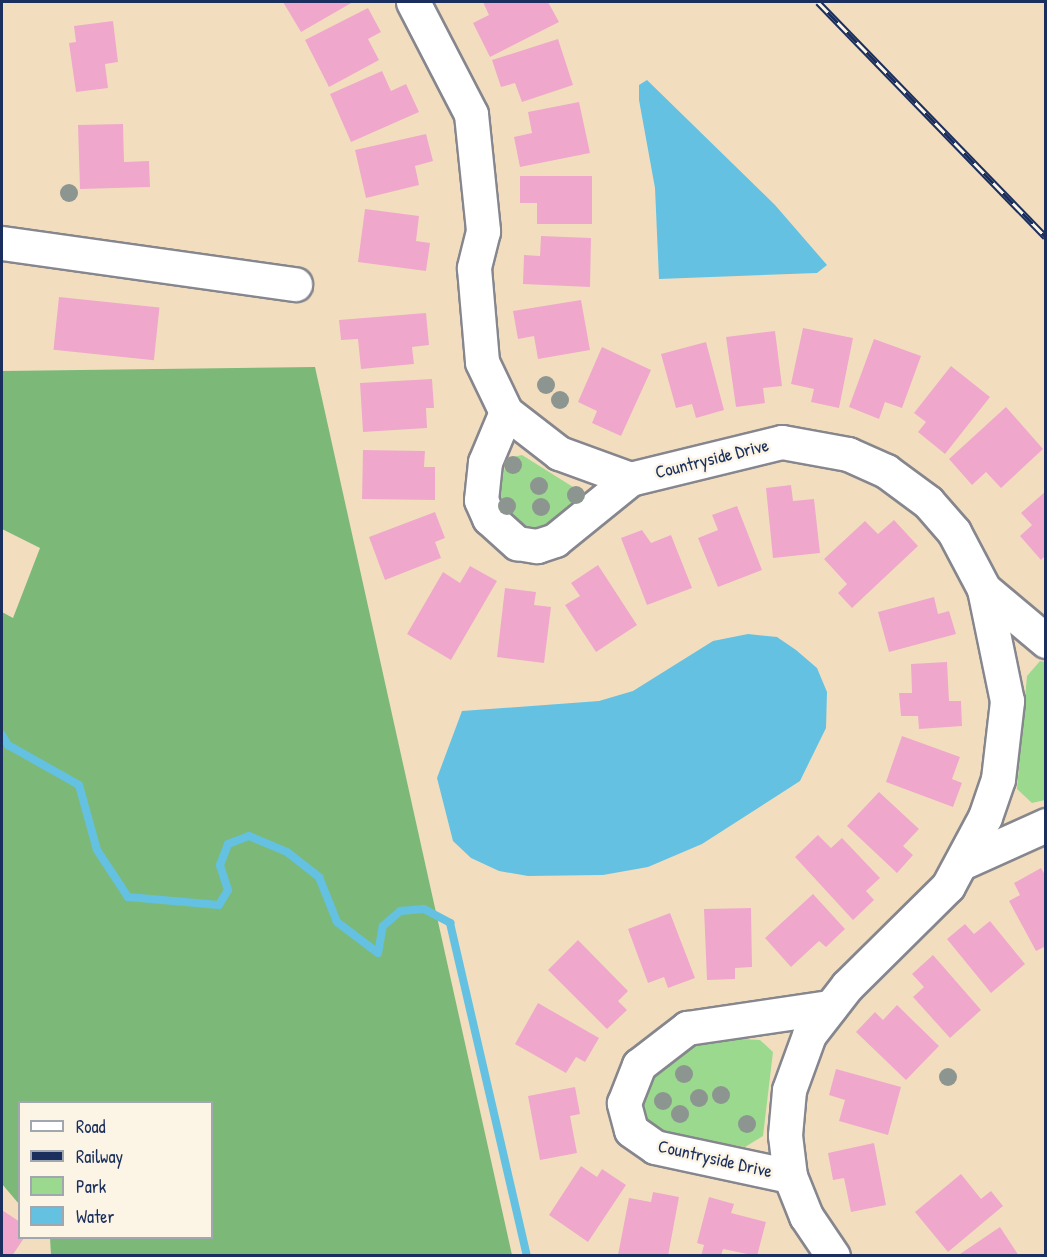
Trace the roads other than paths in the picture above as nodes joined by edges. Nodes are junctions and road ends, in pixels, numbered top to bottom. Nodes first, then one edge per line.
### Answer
1 (413, 2) edge
2 (2, 243) edge
3 (294, 284) dead end
4 (506, 412) junction
5 (630, 479) junction
6 (984, 589) junction
7 (1046, 641) edge
8 (1046, 825) edge
9 (964, 862) junction
10 (830, 1007) junction
11 (790, 1176) junction
12 (833, 1256) edge

1 - 4 street, Countryside Drive
2 - 3 street
4 - 5 street, Countryside Drive
4 - 5 street, Countryside Drive
5 - 6 street, Countryside Drive
6 - 7 street, Countryside Drive
6 - 9 street, Countryside Drive
8 - 9 street
9 - 10 street, Countryside Drive
10 - 11 street, Countryside Drive
10 - 11 street, Countryside Drive
11 - 12 street, Countryside Drive

